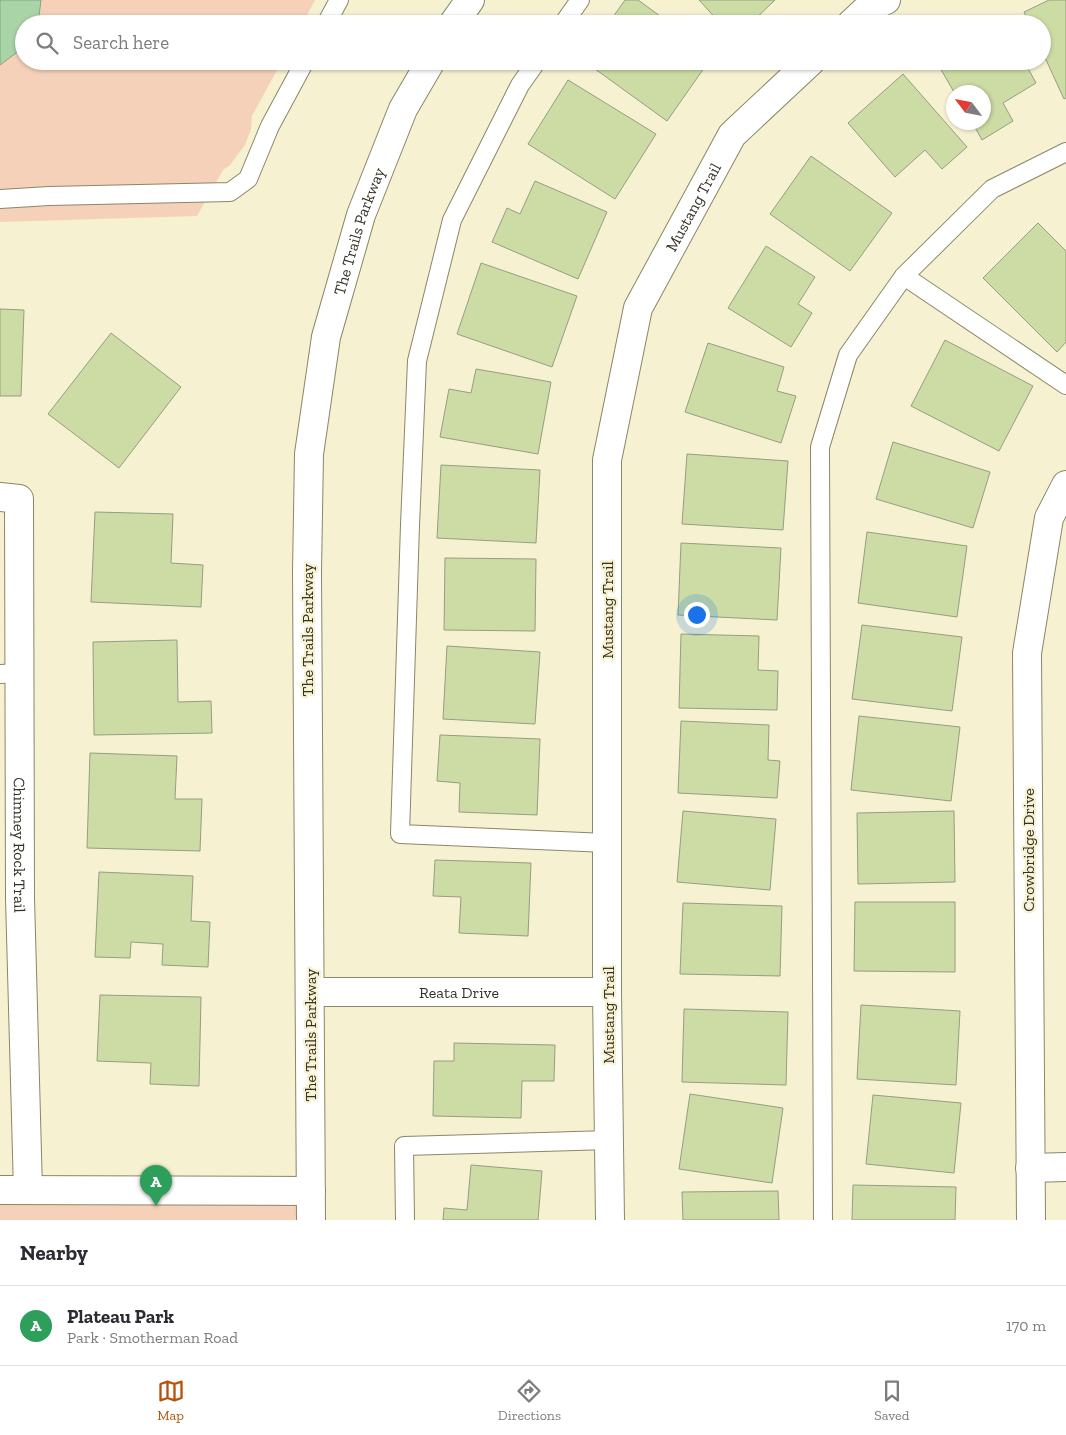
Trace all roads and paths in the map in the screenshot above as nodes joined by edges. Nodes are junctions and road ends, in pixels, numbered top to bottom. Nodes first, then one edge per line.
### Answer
1 (339, 0) edge
2 (470, 0) edge
3 (580, 0) edge
4 (886, 0) edge
5 (331, 15) edge
6 (459, 15) edge
7 (569, 15) edge
8 (861, 15) edge
9 (300, 70) edge
10 (426, 70) edge
11 (531, 70) edge
12 (801, 70) edge
13 (1066, 152) edge
14 (0, 199) edge
15 (904, 276) junction
16 (1066, 386) edge
17 (1066, 485) edge
18 (10, 498) edge
19 (10, 674) edge
20 (607, 843) junction
21 (10, 899) edge
22 (310, 992) junction
23 (607, 992) junction
24 (609, 1140) junction
25 (1030, 1168) junction
26 (1066, 1168) edge
27 (0, 1190) edge
28 (28, 1190) junction
29 (311, 1192) junction
30 (311, 1220) edge
31 (405, 1220) edge
32 (610, 1220) edge
33 (823, 1220) edge
34 (1031, 1220) edge

1 - 5 lane
2 - 6 street
3 - 7 lane
4 - 8 street
9 - 14 lane
10 - 22 street, The Trails Parkway
11 - 20 lane
12 - 20 street, Mustang Trail
13 - 15 lane
15 - 16 lane
15 - 33 lane
17 - 25 street, Crowbridge Drive
18 - 19 street, Chimney Rock Trail
19 - 21 street, Chimney Rock Trail
20 - 23 street, Mustang Trail
21 - 28 street, Chimney Rock Trail
22 - 23 street, Reata Drive
22 - 29 street, The Trails Parkway
23 - 24 street, Mustang Trail
24 - 31 lane
24 - 32 street, Mustang Trail
25 - 26 street
25 - 34 street, Crowbridge Drive
27 - 28 street
28 - 29 street
29 - 30 street, The Trails Parkway

